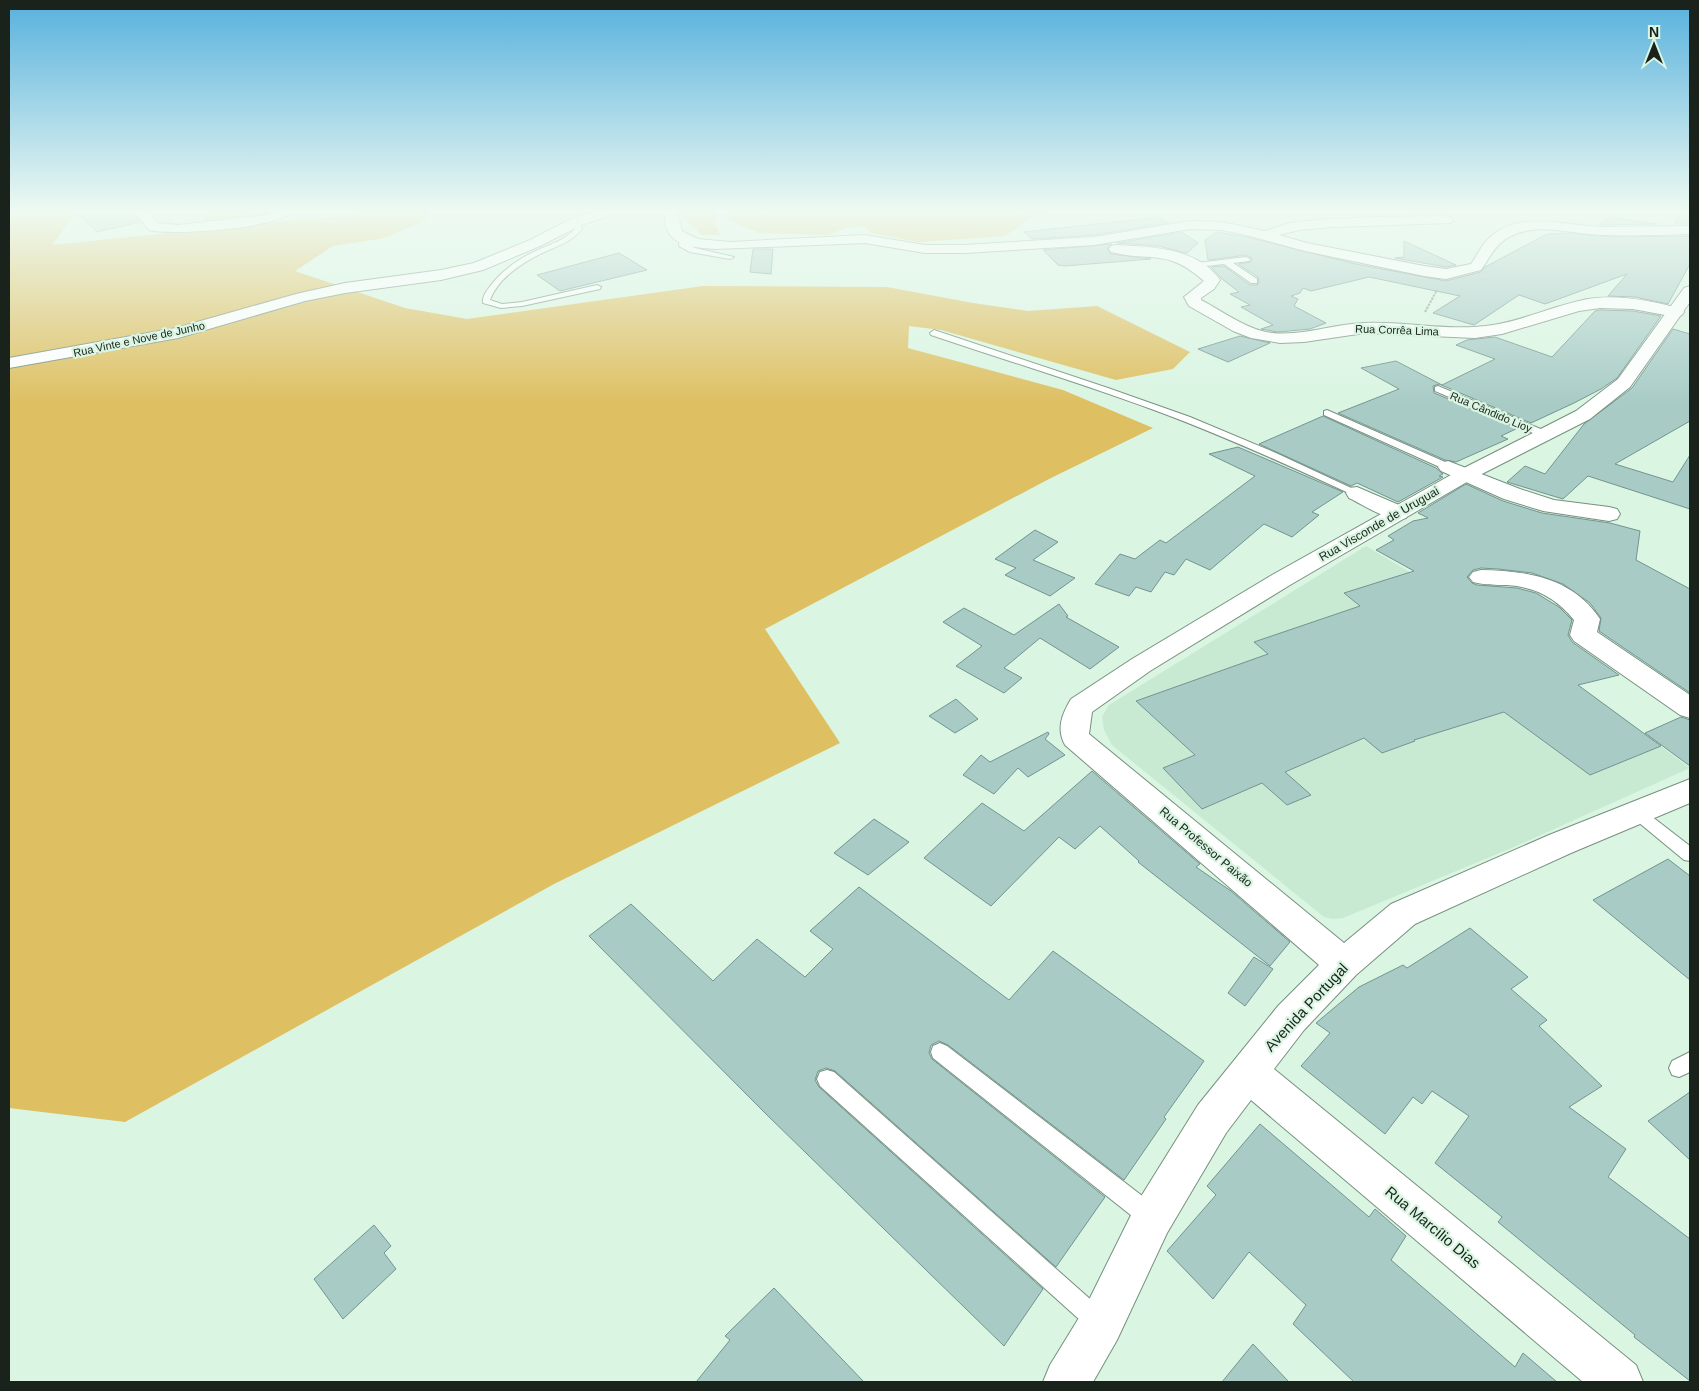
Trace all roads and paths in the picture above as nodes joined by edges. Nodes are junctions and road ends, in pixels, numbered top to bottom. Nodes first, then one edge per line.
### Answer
1 (442, 275) edge
2 (506, 275) edge
3 (1207, 275) edge
4 (1245, 275) edge
5 (1445, 275) edge
6 (1254, 281) dead end
7 (597, 288) dead end
8 (1690, 291) edge
9 (1683, 317) edge
10 (934, 333) dead end
11 (1468, 333) junction
12 (9, 363) edge
13 (1438, 389) dead end
14 (1327, 413) dead end
15 (1544, 434) junction
16 (1457, 471) junction
17 (1357, 493) joint
18 (1398, 513) junction
19 (1609, 514) dead end
20 (1481, 578) dead end
21 (1690, 708) edge
22 (1074, 727) joint
23 (1690, 790) edge
24 (1637, 813) junction
25 (1690, 856) edge
26 (1344, 964) junction
27 (940, 1052) dead end
28 (1248, 1072) junction
29 (827, 1079) dead end
30 (1152, 1218) junction
31 (1101, 1324) junction
32 (1066, 1382) edge
33 (1619, 1382) edge

1 - 12 street, Rua Vinte e Nove de Junho
2 - 7 lane
3 - 11 street, Rua Corrêa Lima
4 - 6 lane
5 - 11 path
8 - 9 street, Rua Visconde de Uruguai
9 - 11 street, Rua Corrêa Lima
9 - 15 street, Rua Visconde de Uruguai
10 - 17 lane
13 - 15 lane, Rua Cândido Lioy
14 - 16 lane
15 - 16 street, Rua Visconde de Uruguai
16 - 18 street, Rua Visconde de Uruguai
16 - 19 street
17 - 18 street
18 - 22 street, Rua Visconde de Uruguai
20 - 21 street
22 - 26 street, Rua Professor Paixão
23 - 24 street, Avenida Portugal
24 - 25 lane
24 - 26 street, Avenida Portugal
26 - 28 street, Avenida Portugal
27 - 30 lane
28 - 30 street, Avenida Portugal
28 - 33 street, Rua Marcílio Dias
29 - 31 lane
30 - 31 street, Avenida Portugal
31 - 32 street, Avenida Portugal

